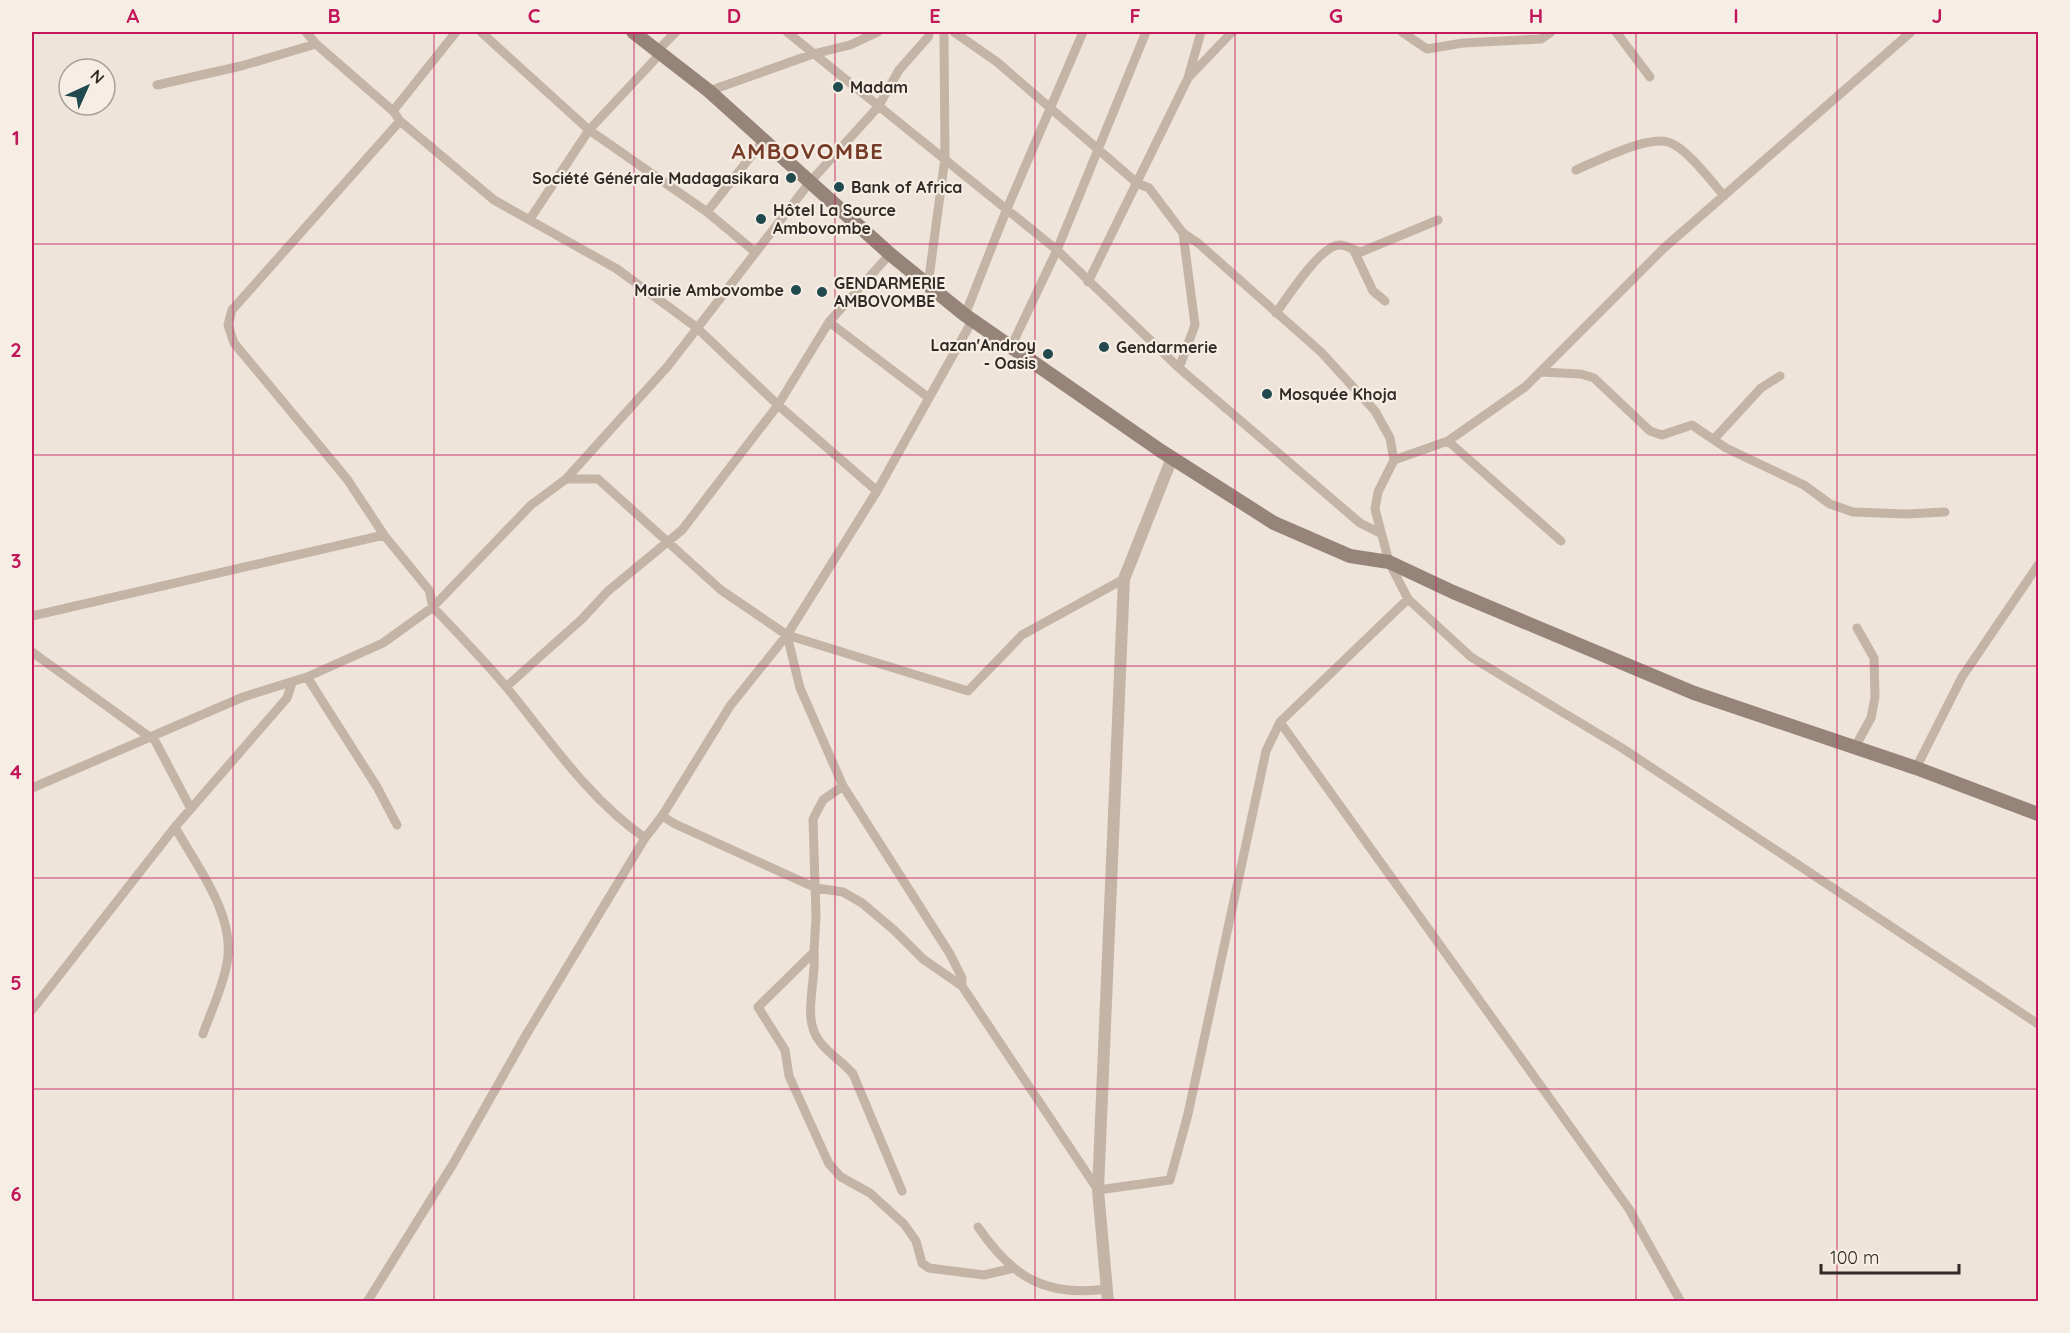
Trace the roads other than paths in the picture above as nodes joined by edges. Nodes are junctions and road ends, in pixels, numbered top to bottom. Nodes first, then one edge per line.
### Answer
1 (306, 32) edge
2 (456, 32) edge
3 (481, 32) edge
4 (633, 32) edge
5 (676, 32) edge
6 (787, 32) edge
7 (878, 32) edge
8 (954, 32) edge
9 (1083, 32) edge
10 (1146, 32) edge
11 (1201, 32) edge
12 (1232, 32) edge
13 (1402, 32) edge
14 (1551, 32) edge
15 (1616, 32) edge
16 (1911, 32) edge
17 (946, 33) edge
18 (926, 34) edge
19 (316, 44) junction
20 (659, 52) junction
21 (813, 54) junction
22 (1650, 77) dead end
23 (1188, 78) junction
24 (157, 84) dead end
25 (709, 91) junction
26 (878, 107) junction
27 (1051, 109) junction
28 (393, 111) junction
29 (400, 121) junction
30 (589, 130) junction
31 (763, 141) junction
32 (1097, 148) junction
33 (945, 158) junction
34 (1576, 170) dead end
35 (810, 182) junction
36 (1137, 183) junction
37 (1724, 196) junction
38 (1006, 211) junction
39 (707, 212) junction
40 (530, 219) junction
41 (1438, 220) dead end
42 (1183, 233) junction
43 (1057, 250) junction
44 (754, 251) junction
45 (1354, 251) junction
46 (890, 255) junction
47 (1088, 282) junction
48 (928, 285) junction
49 (1384, 301) dead end
50 (1276, 313) junction
51 (968, 318) junction
52 (829, 322) junction
53 (696, 327) junction
54 (1010, 349) junction
55 (1179, 368) junction
56 (1541, 372) junction
57 (1780, 376) dead end
58 (929, 398) junction
59 (778, 405) junction
60 (1714, 439) junction
61 (1448, 441) junction
62 (1172, 458) junction
63 (1394, 460) junction
64 (566, 480) junction
65 (877, 491) junction
66 (1945, 512) dead end
67 (1380, 532) junction
68 (384, 535) junction
69 (1562, 541) dead end
70 (669, 542) junction
71 (1389, 562) junction
72 (2038, 565) edge
73 (1124, 579) junction
74 (1408, 599) junction
75 (433, 607) junction
76 (32, 616) edge
77 (1857, 628) dead end
78 (787, 635) junction
79 (32, 652) edge
80 (307, 677) junction
81 (292, 683) junction
82 (506, 687) junction
83 (1280, 722) junction
84 (152, 737) junction
85 (1855, 747) junction
86 (1916, 768) junction
87 (843, 786) junction
88 (32, 788) edge
89 (191, 808) junction
90 (2038, 814) edge
91 (662, 816) junction
92 (397, 825) dead end
93 (175, 827) junction
94 (645, 838) junction
95 (816, 888) junction
96 (814, 952) junction
97 (962, 986) junction
98 (32, 1010) edge
99 (2038, 1024) edge
100 (203, 1034) dead end
101 (1098, 1190) junction
102 (902, 1191) dead end
103 (978, 1227) dead end
104 (1014, 1268) junction
105 (1108, 1295) edge
106 (367, 1302) edge
107 (1681, 1302) edge

1 - 19 street
2 - 28 street
3 - 30 street
4 - 20 main road
5 - 20 street
6 - 21 street
7 - 21 street
8 - 27 street
9 - 27 street
10 - 32 street
11 - 23 street
12 - 23 street
13 - 14 street
15 - 22 street
16 - 37 street
17 - 18 street
17 - 33 street
18 - 26 street
19 - 24 street
19 - 28 street
20 - 25 main road
20 - 30 street
21 - 25 street
21 - 26 street
23 - 36 street
25 - 31 main road
26 - 33 street
26 - 35 street
27 - 32 street
27 - 38 street
28 - 29 street
29 - 40 street
29 - 68 street
30 - 39 street
30 - 40 street
31 - 35 main road
31 - 39 street
32 - 36 street
32 - 43 street
33 - 38 street
33 - 48 street
34 - 37 street
35 - 44 street
35 - 46 main road
36 - 42 street
36 - 47 street
37 - 56 street
38 - 43 street
38 - 51 street
39 - 44 street
40 - 53 street
41 - 45 street
42 - 50 street
42 - 55 street
43 - 47 street
43 - 54 street
44 - 53 street
45 - 49 street
45 - 50 street
46 - 48 main road
46 - 52 street
47 - 55 street
48 - 51 main road
50 - 63 street
51 - 54 main road
51 - 58 street
52 - 58 street
52 - 59 street
53 - 59 street
53 - 64 street
54 - 62 main road
55 - 67 street
56 - 60 street
56 - 61 street
57 - 60 street
58 - 65 street
59 - 65 street
59 - 70 street
60 - 66 street
61 - 63 street
61 - 69 street
62 - 71 main road
62 - 73 street
63 - 67 street
64 - 70 street
64 - 75 street
65 - 78 street
67 - 71 street
68 - 75 street
68 - 76 street
70 - 78 street
70 - 82 street
71 - 74 street
71 - 85 main road
72 - 86 street
73 - 78 street
73 - 101 street
74 - 83 street
74 - 99 street
75 - 80 street
75 - 82 street
77 - 85 street
78 - 87 street
78 - 91 street
79 - 84 street
80 - 81 street
80 - 92 street
81 - 84 street
81 - 89 street
82 - 94 street
83 - 101 street
83 - 107 street
84 - 88 street
84 - 89 street
85 - 86 main road
86 - 90 main road
87 - 95 street
87 - 97 street
89 - 93 street
91 - 94 street
91 - 95 street
93 - 98 street
93 - 100 street
94 - 106 street
95 - 96 street
95 - 97 street
96 - 102 street
96 - 104 street
97 - 101 street
101 - 105 street
103 - 104 street
104 - 105 street

